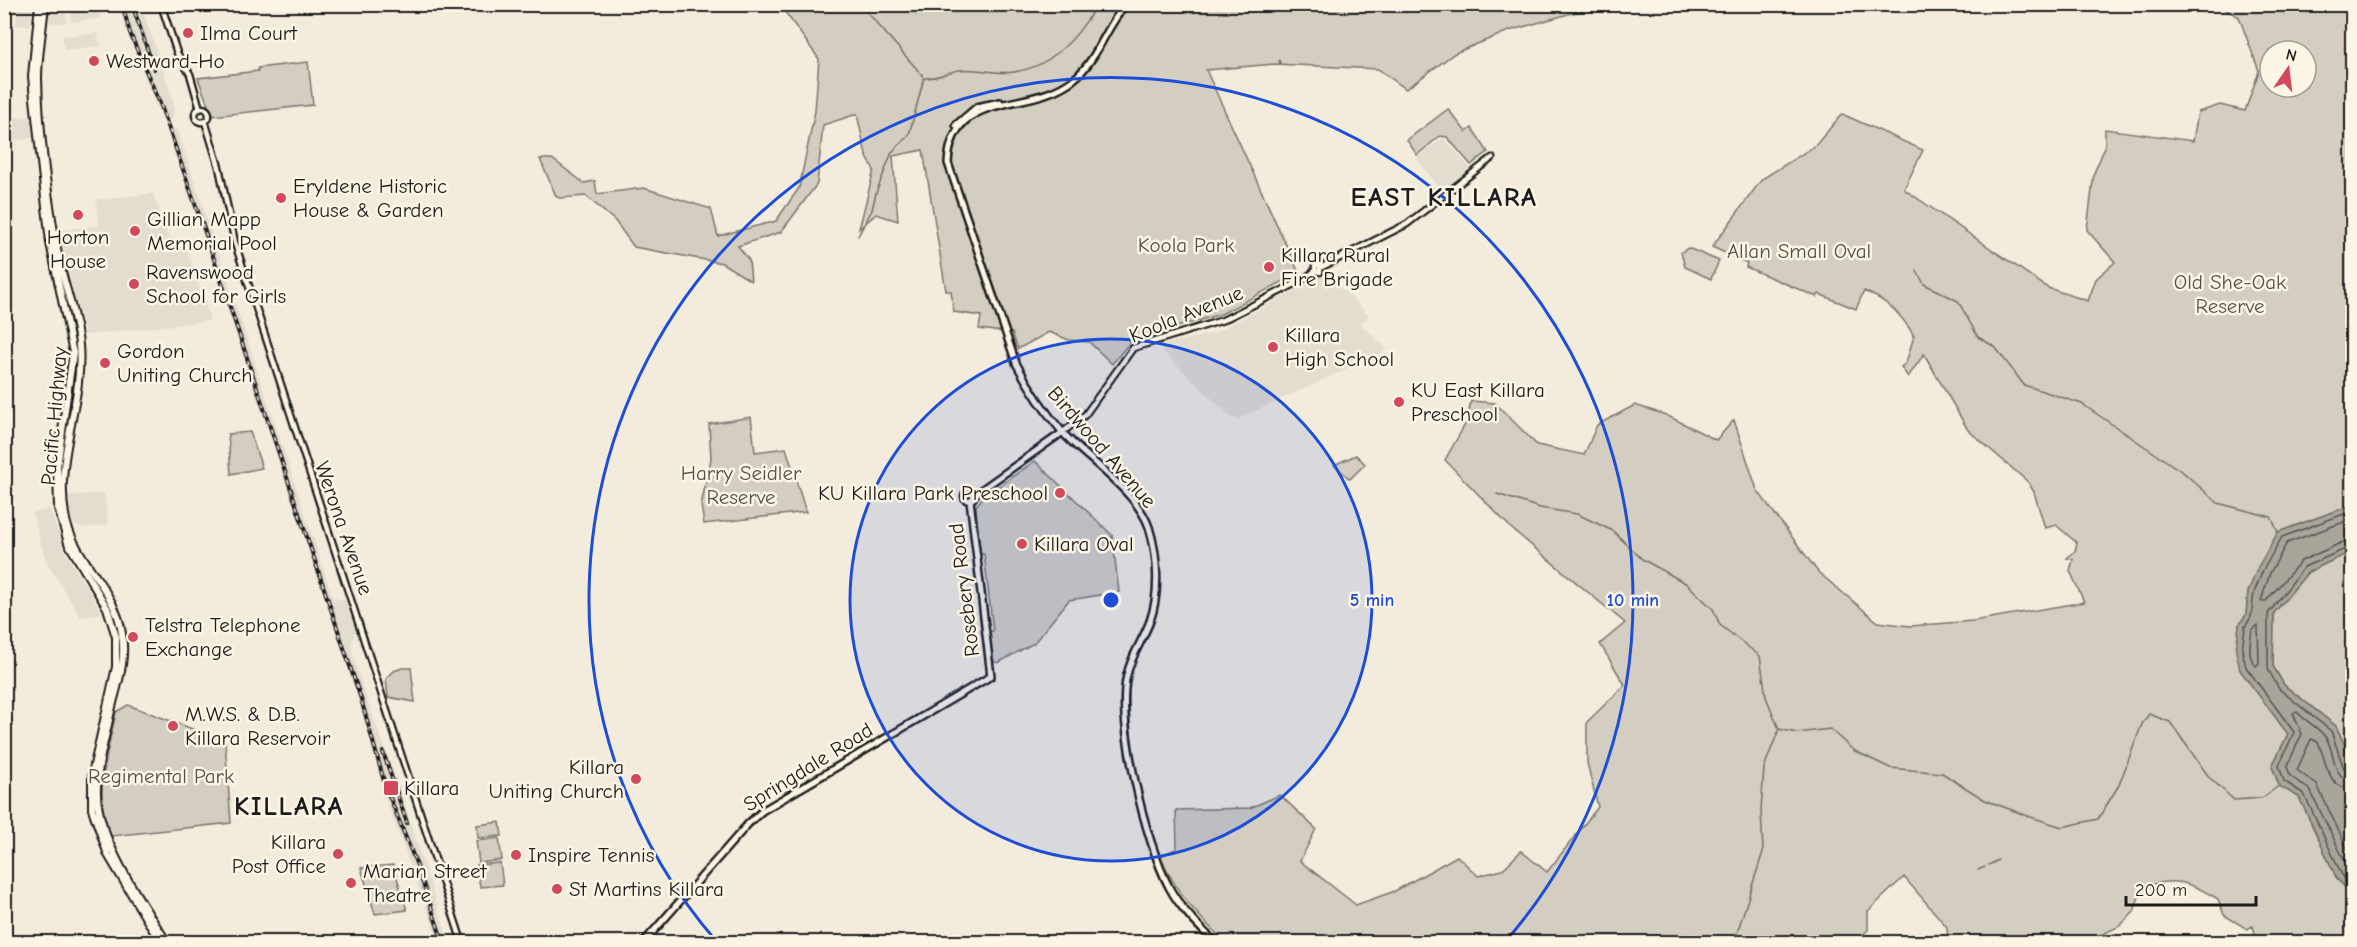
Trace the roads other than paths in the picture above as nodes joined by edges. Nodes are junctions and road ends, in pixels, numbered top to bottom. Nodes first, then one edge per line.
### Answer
1 (39, 4) edge
2 (45, 4) edge
3 (160, 4) edge
4 (1126, 4) edge
5 (200, 109) junction
6 (205, 121) junction
7 (1492, 158) dead end
8 (1063, 432) junction
9 (972, 498) joint
10 (991, 676) joint
11 (160, 942) edge
12 (166, 942) edge
13 (462, 942) edge
14 (644, 942) edge
15 (1215, 942) edge

1 - 11 highway, Pacific Highway
2 - 12 highway, Pacific Highway
3 - 5 street
4 - 8 main road, Birdwood Avenue
5 - 6 street
5 - 6 street
6 - 13 street, Werona Avenue
7 - 8 street, Koola Avenue
8 - 9 main road, Koola Avenue
8 - 15 main road, Birdwood Avenue
9 - 10 main road, Rosebery Road
10 - 14 main road, Springdale Road

